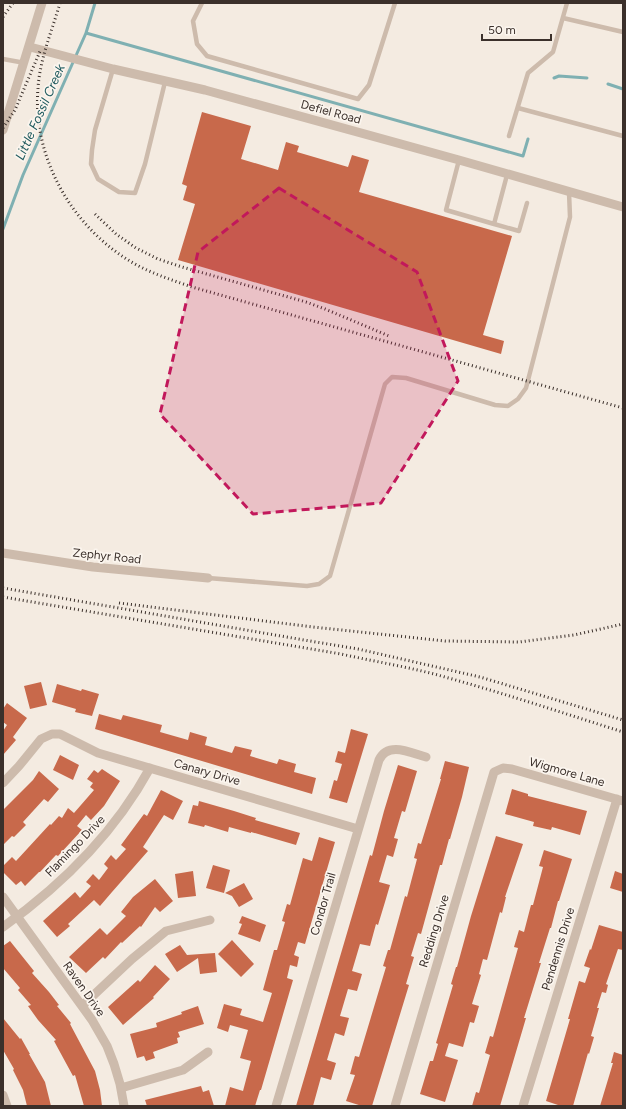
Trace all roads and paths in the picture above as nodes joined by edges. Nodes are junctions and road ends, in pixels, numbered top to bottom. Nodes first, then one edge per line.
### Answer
1 (42, 3) edge
2 (202, 3) edge
3 (395, 3) edge
4 (567, 3) edge
5 (563, 18) junction
6 (623, 32) edge
7 (30, 47) junction
8 (3, 59) edge
9 (25, 63) junction
10 (113, 69) junction
11 (165, 82) junction
12 (518, 108) junction
13 (7, 109) edge
14 (3, 130) edge
15 (509, 136) dead end
16 (623, 136) edge
17 (459, 160) junction
18 (507, 175) junction
19 (569, 192) junction
20 (527, 203) dead end
21 (623, 208) edge
22 (494, 224) junction
23 (3, 553) edge
24 (208, 578) joint
25 (426, 757) dead end
26 (150, 768) junction
27 (503, 768) joint
28 (3, 783) edge
29 (620, 800) edge
30 (358, 829) junction
31 (3, 897) edge
32 (18, 916) junction
33 (210, 920) dead end
34 (3, 927) edge
35 (82, 1006) junction
36 (208, 1052) dead end
37 (121, 1088) junction
38 (3, 1095) edge
39 (7, 1106) edge
40 (124, 1106) edge
41 (276, 1106) edge
42 (395, 1106) edge
43 (523, 1106) edge

1 - 7 street
2 - 3 lane
4 - 5 lane
5 - 6 lane
5 - 12 lane
7 - 9 street
7 - 10 street, Defiel Road
8 - 9 lane
9 - 13 street
10 - 11 street, Defiel Road
10 - 11 lane
11 - 17 street, Defiel Road
12 - 15 lane
12 - 16 lane
13 - 14 street
17 - 18 street, Defiel Road
17 - 22 lane
18 - 19 street, Defiel Road
18 - 22 lane
19 - 21 street, Defiel Road
19 - 24 lane
20 - 22 lane
23 - 24 street, Zephyr Road
25 - 30 street, Condor Trail
26 - 28 street, Canary Drive
26 - 30 street, Canary Drive
26 - 32 street, Flamingo Drive
27 - 29 street, Wigmore Lane
27 - 42 street, Redding Drive
29 - 43 street, Pendennis Drive
30 - 41 street, Condor Trail
31 - 32 street, Raven Drive
32 - 34 street, Flamingo Drive
32 - 35 street, Raven Drive
33 - 35 street
35 - 37 street, Raven Drive
36 - 37 street
37 - 40 street, Raven Drive
38 - 39 street

